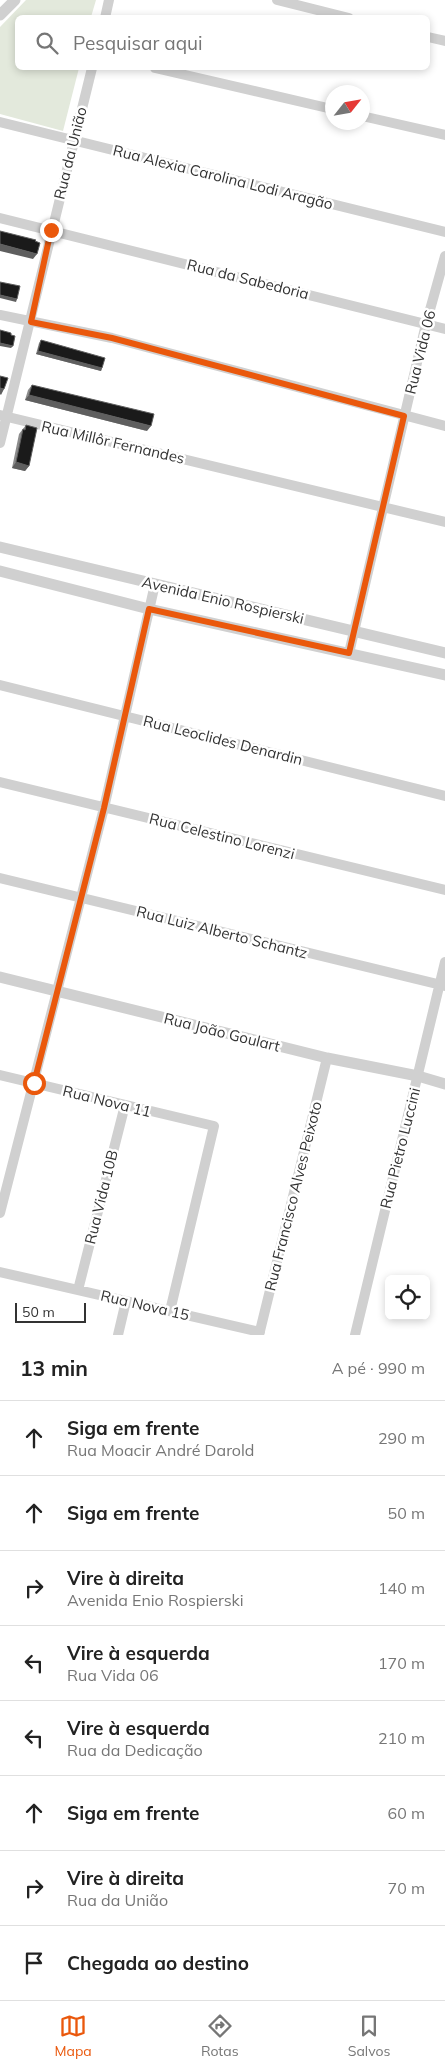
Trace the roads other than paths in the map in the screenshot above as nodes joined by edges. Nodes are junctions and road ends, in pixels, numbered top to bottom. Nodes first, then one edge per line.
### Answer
1 (15, 0) edge
2 (109, 0) edge
3 (277, 0) edge
4 (0, 15) edge
5 (106, 15) edge
6 (337, 15) edge
7 (430, 37) edge
8 (445, 41) edge
9 (92, 70) edge
10 (164, 70) edge
11 (325, 107) edge
12 (370, 118) edge
13 (0, 122) edge
14 (445, 136) edge
15 (74, 140) junction
16 (0, 218) edge
17 (51, 230) junction
18 (445, 232) edge
19 (445, 256) edge
20 (0, 315) edge
21 (31, 322) junction
22 (426, 324) junction
23 (445, 328) edge
24 (3, 415) edge
25 (404, 416) junction
26 (445, 426) edge
27 (0, 443) edge
28 (384, 507) junction
29 (445, 522) edge
30 (0, 547) edge
31 (0, 571) edge
32 (155, 584) junction
33 (149, 609) junction
34 (355, 630) junction
35 (349, 653) junction
36 (445, 653) edge
37 (445, 675) edge
38 (0, 685) edge
39 (126, 716) junction
40 (0, 782) edge
41 (445, 796) edge
42 (104, 808) junction
43 (0, 878) edge
44 (445, 890) edge
45 (80, 898) junction
46 (445, 962) edge
47 (0, 977) edge
48 (442, 985) edge
49 (56, 991) junction
50 (327, 1058) junction
51 (0, 1075) edge
52 (418, 1076) junction
53 (34, 1083) junction
54 (445, 1084) edge
55 (125, 1105) junction
56 (0, 1213) edge
57 (0, 1272) edge
58 (78, 1290) junction
59 (126, 1301) junction
60 (170, 1311) junction
61 (260, 1334) edge
62 (118, 1335) edge
63 (355, 1335) edge

1 - 4 street
2 - 5 street
3 - 6 street
7 - 8 street
9 - 15 street, Rua da União
10 - 11 street
12 - 14 street
13 - 15 street, Rua Alexia Carolina Lodi Aragão
15 - 17 street, Rua da União
15 - 18 street, Rua Alexia Carolina Lodi Aragão
16 - 17 street, Rua da Sabedoria
17 - 21 street, Rua da União
17 - 22 street, Rua da Sabedoria
19 - 22 street, Rua Vida 06
20 - 21 street
21 - 24 street, Rua da União
21 - 25 street
22 - 23 street, Rua da Sabedoria
22 - 25 street, Rua Vida 06
24 - 27 street, Rua da União
24 - 28 street, Rua Millôr Fernandes
25 - 26 street
25 - 28 street, Rua Vida 06
28 - 29 street, Rua Millôr Fernandes
28 - 34 street, Rua Vida 06
30 - 32 street, Avenida Enio Rospierski
31 - 33 street, Avenida Enio Rospierski
32 - 33 street
32 - 34 street, Avenida Enio Rospierski
33 - 35 street, Avenida Enio Rospierski
33 - 39 street
34 - 35 street, Rua Vida 06
34 - 36 street, Avenida Enio Rospierski
35 - 37 street, Avenida Enio Rospierski
38 - 39 street, Rua Leoclides Denardin
39 - 41 street, Rua Leoclides Denardin
39 - 42 street
40 - 42 street, Rua Celestino Lorenzi
42 - 44 street, Rua Celestino Lorenzi
42 - 45 street
43 - 45 street, Rua Luiz Alberto Schantz
45 - 48 street, Rua Luiz Alberto Schantz
45 - 49 street
46 - 48 street, Rua Pietro Luccini
47 - 49 street, Rua João Goulart
48 - 52 street, Rua Pietro Luccini
49 - 50 street, Rua João Goulart
49 - 53 street
50 - 52 street, Rua João Goulart
50 - 61 street, Rua Francisco Alves Peixoto
51 - 53 street, Rua Nova 11
52 - 54 street, Rua João Goulart
52 - 63 street, Rua Pietro Luccini
53 - 55 street, Rua Nova 11
53 - 56 street
55 - 58 street, Rua Vida 10B
55 - 60 street, Rua Nova 11
57 - 58 street, Rua Nova 15
58 - 59 street, Rua Nova 15
59 - 60 street, Rua Nova 15
59 - 62 street
60 - 61 street, Rua Nova 15

